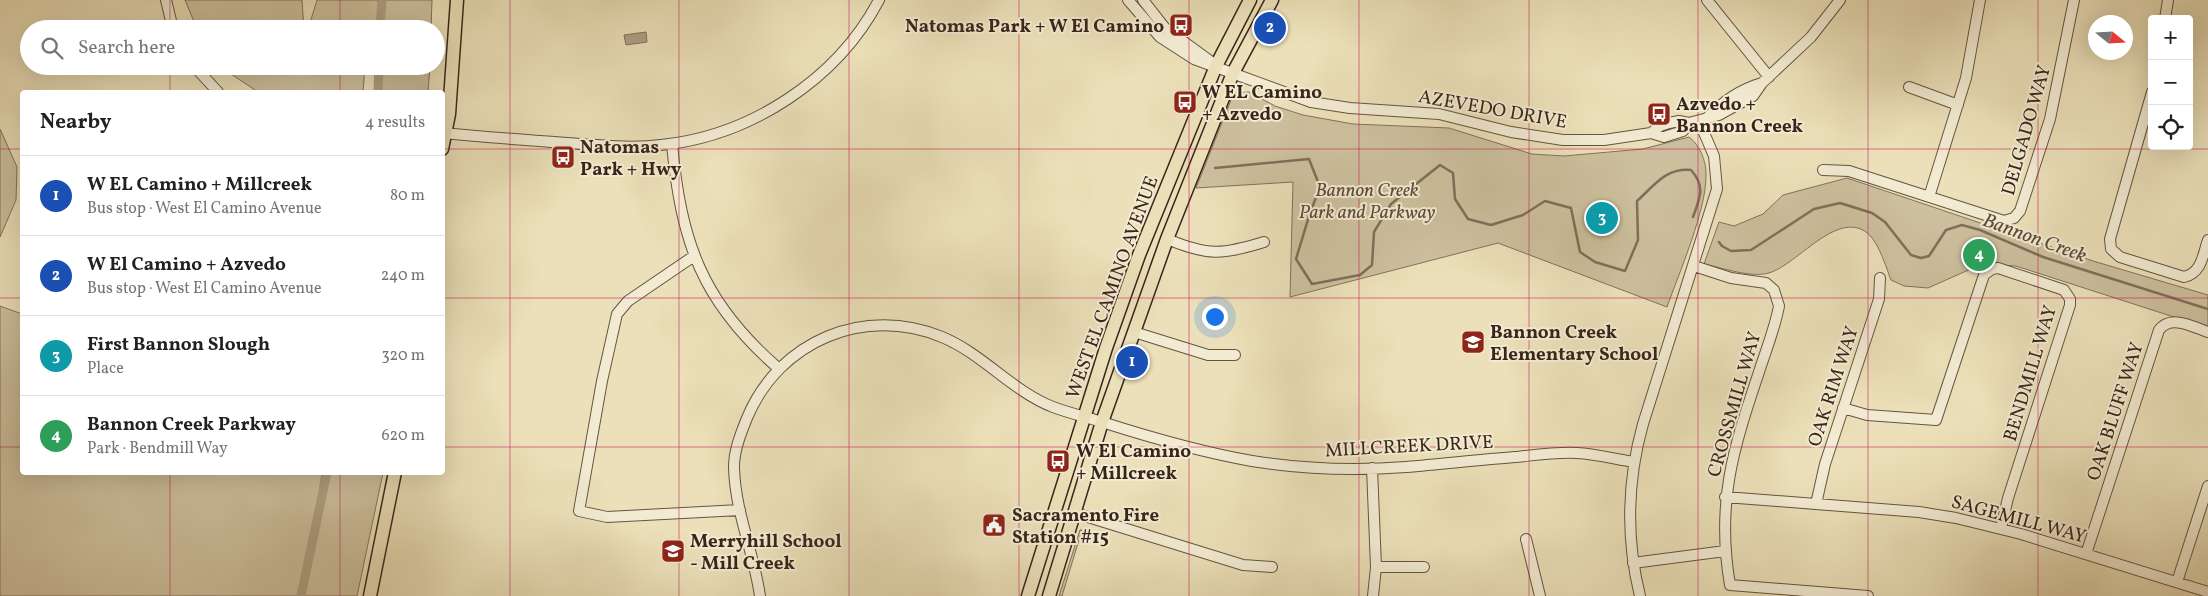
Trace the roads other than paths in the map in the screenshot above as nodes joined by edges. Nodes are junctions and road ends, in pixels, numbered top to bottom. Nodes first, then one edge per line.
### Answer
1 (166, 0) edge
2 (457, 0) edge
3 (879, 0) edge
4 (1128, 0) edge
5 (1143, 0) edge
6 (1250, 0) edge
7 (1272, 0) edge
8 (1707, 0) edge
9 (1840, 0) edge
10 (1980, 0) edge
11 (2074, 0) edge
12 (2168, 0) edge
13 (2166, 15) edge
14 (171, 20) edge
15 (1216, 66) junction
16 (1233, 73) junction
17 (202, 75) edge
18 (1766, 80) junction
19 (1909, 87) dead end
20 (216, 90) edge
21 (1958, 105) junction
22 (2148, 105) edge
23 (1698, 120) junction
24 (445, 129) edge
25 (445, 133) edge
26 (672, 144) junction
27 (1823, 170) dead end
28 (1929, 197) junction
29 (1167, 239) junction
30 (2208, 240) edge
31 (1264, 242) dead end
32 (694, 256) junction
33 (1694, 266) junction
34 (1880, 278) dead end
35 (1134, 332) junction
36 (2208, 332) edge
37 (1235, 355) dead end
38 (778, 368) junction
39 (1844, 408) junction
40 (1083, 417) junction
41 (1102, 422) junction
42 (1634, 462) junction
43 (1372, 468) junction
44 (394, 475) edge
45 (2208, 486) edge
46 (1725, 497) junction
47 (1816, 504) junction
48 (740, 510) junction
49 (1075, 513) junction
50 (2001, 528) junction
51 (1526, 539) dead end
52 (1725, 551) junction
53 (2086, 554) junction
54 (1633, 563) junction
55 (1272, 567) dead end
56 (1376, 567) junction
57 (1424, 567) dead end
58 (2177, 582) junction
59 (2208, 592) edge
60 (370, 596) edge
61 (760, 596) edge
62 (1028, 596) edge
63 (1049, 596) edge
64 (1373, 596) edge
65 (1540, 596) edge
66 (1640, 596) edge
67 (1868, 596) edge

1 - 14 street
2 - 24 main road
3 - 26 street
4 - 15 street
5 - 15 street
6 - 15 main road, WEST EL CAMINO AVENUE
7 - 16 main road, WEST EL CAMINO AVENUE
8 - 18 street
9 - 18 street, AZEVEDO DRIVE
10 - 21 street
11 - 28 street, DELGADO WAY
12 - 13 street
15 - 16 street, AZEVEDO DRIVE
15 - 40 main road, WEST EL CAMINO AVENUE
16 - 23 street, AZEVEDO DRIVE
16 - 29 main road, WEST EL CAMINO AVENUE
17 - 20 street
18 - 23 street, AZEVEDO DRIVE
19 - 21 street
21 - 28 street
22 - 30 street
23 - 33 street
25 - 26 street
26 - 32 street
27 - 28 street, DELGADO WAY
29 - 31 street
29 - 35 main road, WEST EL CAMINO AVENUE
32 - 38 street
32 - 48 street
33 - 42 street
33 - 46 street, CROSSMILL WAY
34 - 39 street, OAK RIM WAY
35 - 37 street
35 - 41 main road, WEST EL CAMINO AVENUE
36 - 53 street, OAK BLUFF WAY
38 - 40 street, MILLCREEK DRIVE
38 - 48 street, MILLCREEK DRIVE
39 - 47 street, OAK RIM WAY
39 - 50 street, BENDMILL WAY
40 - 41 street, MILLCREEK DRIVE
40 - 62 main road, WEST EL CAMINO AVENUE
41 - 43 street, MILLCREEK DRIVE
41 - 49 main road, WEST EL CAMINO AVENUE
42 - 43 street, MILLCREEK DRIVE
42 - 54 street
43 - 56 street
44 - 60 main road
45 - 58 street
46 - 47 street, SAGEMILL WAY
46 - 52 street, CROSSMILL WAY
47 - 50 street, SAGEMILL WAY
48 - 61 street, MILLCREEK DRIVE
49 - 55 street
49 - 63 main road, WEST EL CAMINO AVENUE
50 - 53 street, SAGEMILL WAY
51 - 65 street
52 - 54 street
52 - 67 street, CROSSMILL WAY
53 - 58 street, SAGEMILL WAY
54 - 66 street
56 - 57 street
56 - 64 street
58 - 59 street, SAGEMILL WAY

